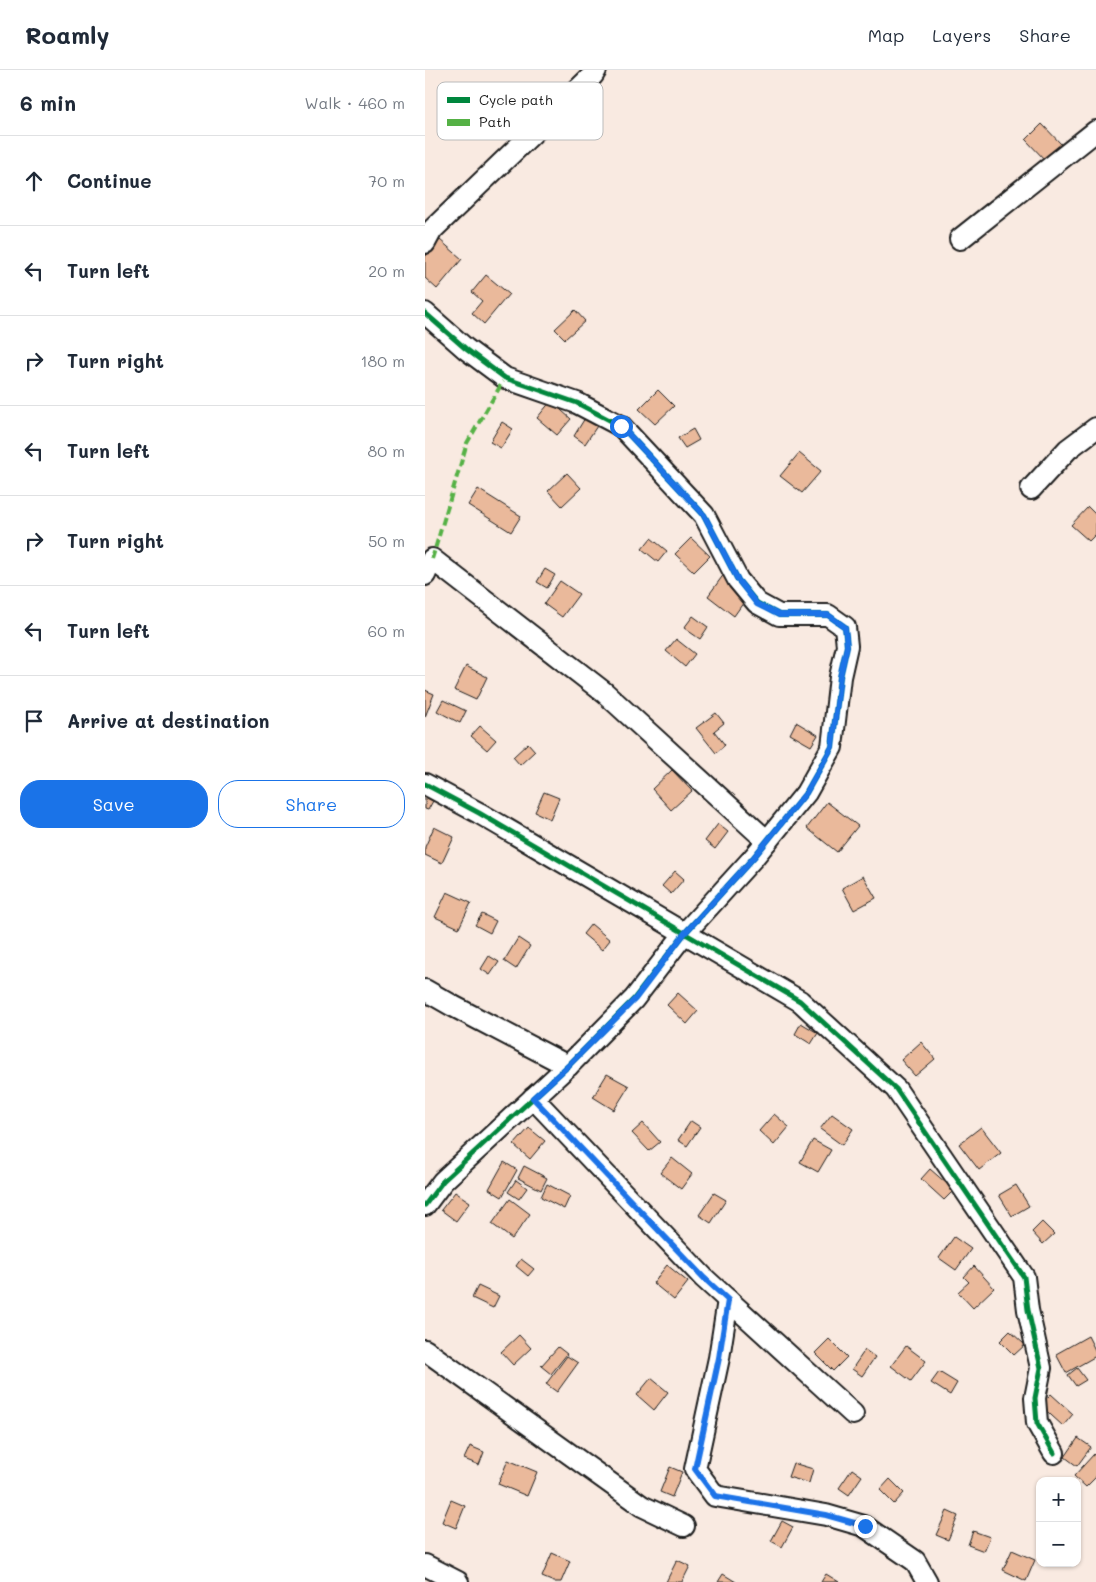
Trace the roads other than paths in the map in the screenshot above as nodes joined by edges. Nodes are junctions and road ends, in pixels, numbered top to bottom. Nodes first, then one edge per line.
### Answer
1 (596, 70) edge
2 (586, 82) edge
3 (1096, 131) edge
4 (525, 140) edge
5 (960, 239) dead end
6 (425, 243) edge
7 (425, 313) edge
8 (1096, 428) edge
9 (1031, 489) dead end
10 (425, 575) edge
11 (425, 784) edge
12 (767, 841) junction
13 (684, 934) junction
14 (425, 990) edge
15 (568, 1066) junction
16 (533, 1098) junction
17 (425, 1205) edge
18 (728, 1300) junction
19 (425, 1350) edge
20 (853, 1414) dead end
21 (1054, 1453) dead end
22 (684, 1526) dead end
23 (425, 1565) edge
24 (458, 1582) edge
25 (927, 1582) edge

1 - 2 street
3 - 5 street
4 - 6 street
7 - 12 street
8 - 9 street
10 - 12 street
11 - 13 street
12 - 13 street
13 - 15 street
13 - 21 street
14 - 15 street
15 - 16 street
16 - 17 street
16 - 18 street
18 - 20 street
18 - 25 street
19 - 22 street
23 - 24 street

